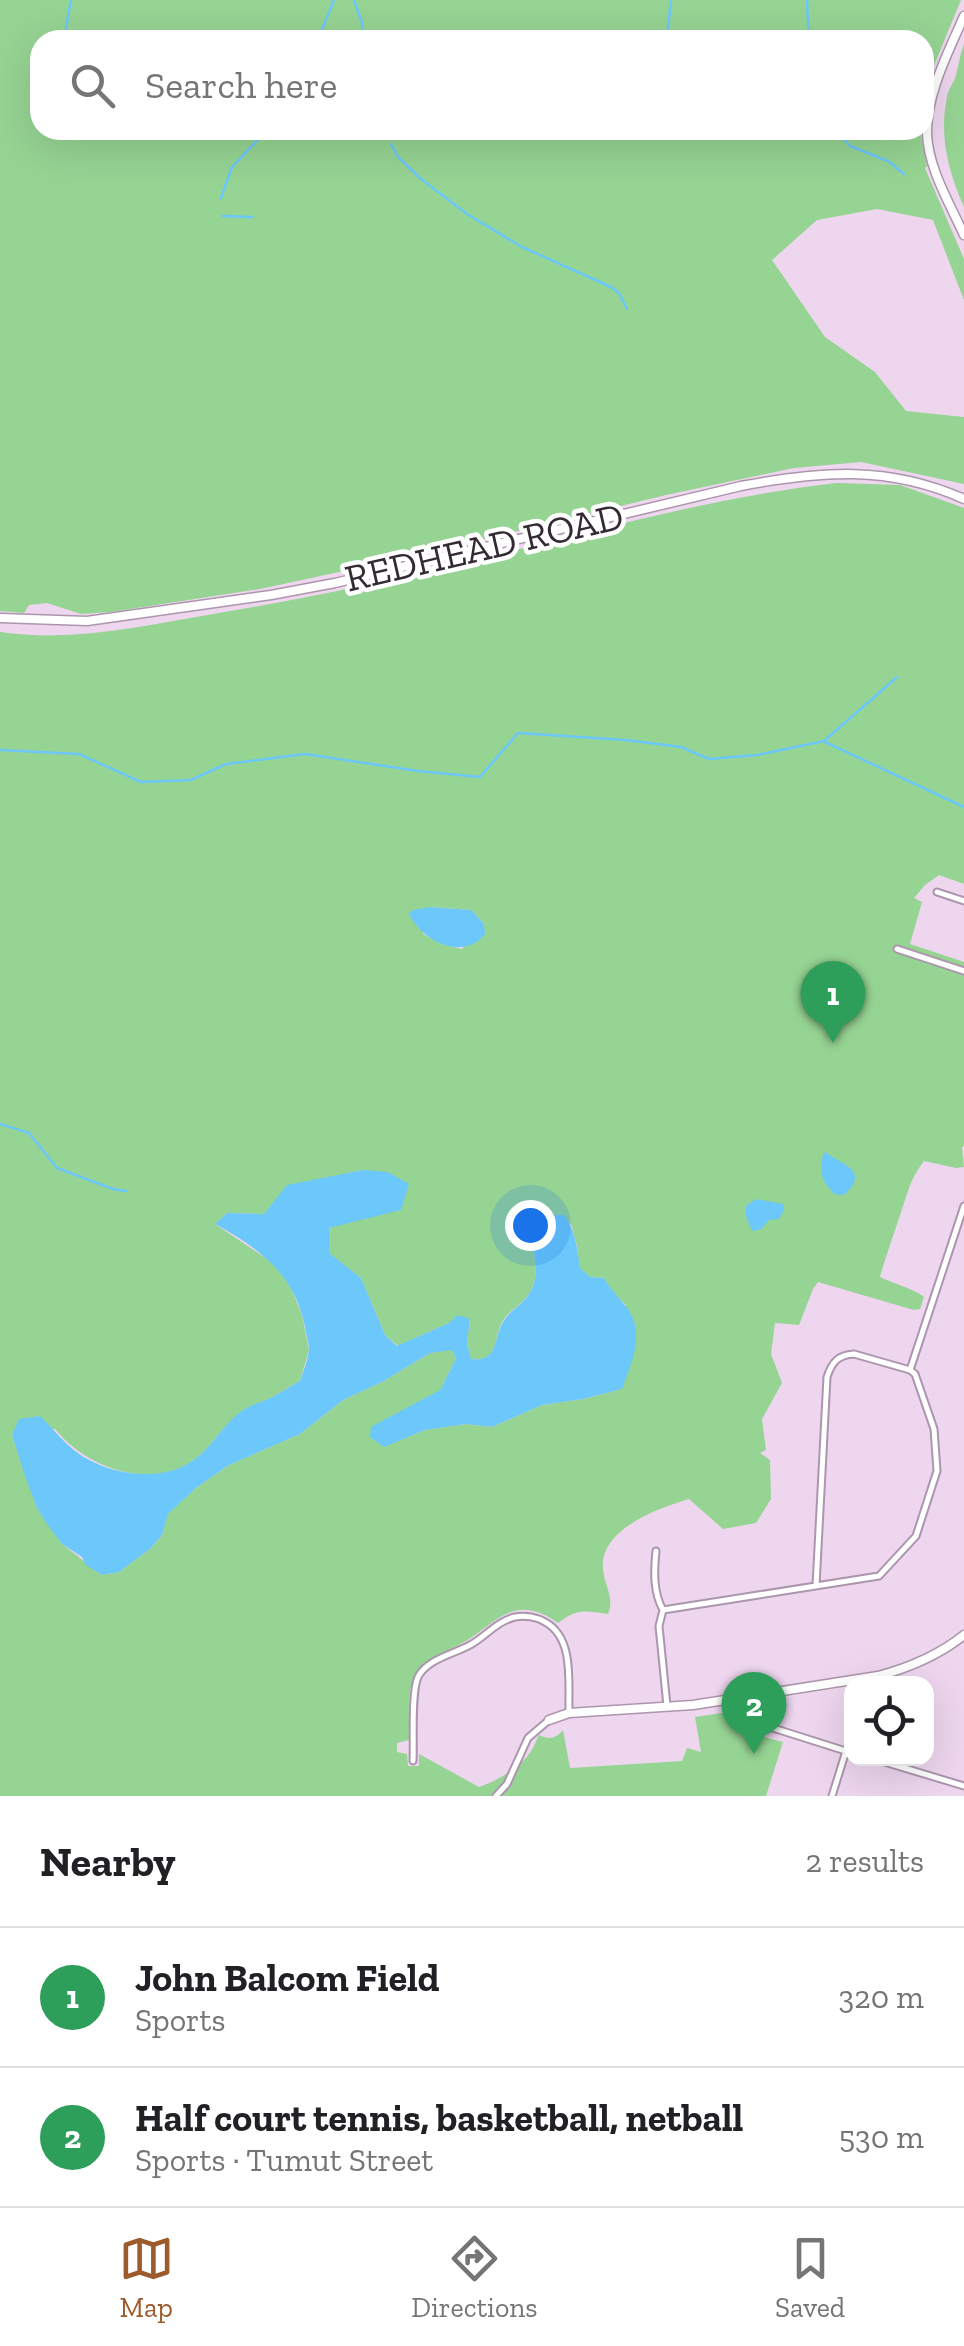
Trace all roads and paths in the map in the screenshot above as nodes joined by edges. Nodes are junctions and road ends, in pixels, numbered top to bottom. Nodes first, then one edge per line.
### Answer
1 (964, 16) edge
2 (934, 90) edge
3 (928, 140) edge
4 (964, 235) edge
5 (964, 499) edge
6 (0, 618) edge
7 (937, 892) dead end
8 (964, 902) edge
9 (897, 949) dead end
10 (964, 970) edge
11 (964, 1206) edge
12 (910, 1370) junction
13 (656, 1551) dead end
14 (816, 1586) junction
15 (663, 1610) junction
16 (963, 1638) edge
17 (756, 1696) junction
18 (667, 1708) junction
19 (569, 1713) junction
20 (549, 1720) joint
21 (844, 1750) edge
22 (413, 1761) dead end
23 (844, 1765) edge
24 (898, 1766) edge
25 (964, 1786) edge
26 (496, 1796) edge
27 (832, 1796) edge

1 - 2 main road
3 - 4 main road
5 - 6 main road, REDHEAD ROAD
7 - 8 street
9 - 10 street
11 - 12 street
12 - 14 street
12 - 14 street
13 - 15 street
14 - 15 street
15 - 18 street
16 - 17 main road
17 - 18 main road
17 - 21 street
18 - 19 main road
19 - 20 main road
19 - 22 street
20 - 26 street
23 - 27 street
24 - 25 street

